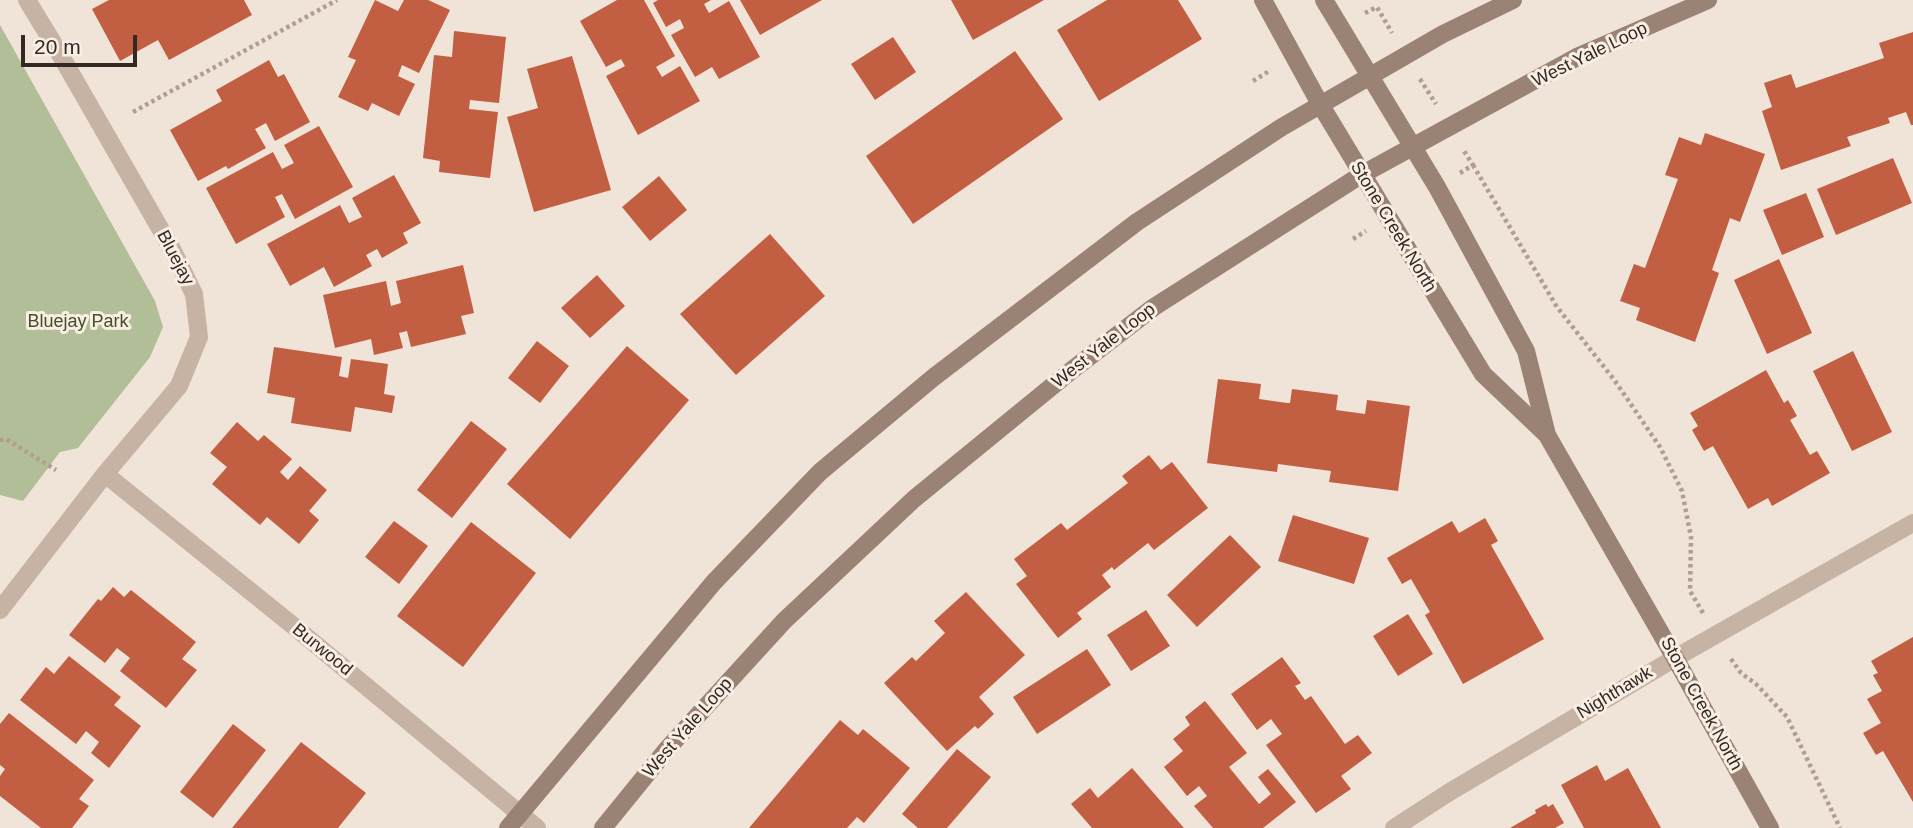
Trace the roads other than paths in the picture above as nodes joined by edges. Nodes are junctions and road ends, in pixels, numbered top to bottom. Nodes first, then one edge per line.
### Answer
1 (27, 0) edge
2 (1263, 0) edge
3 (1324, 0) edge
4 (1513, 0) edge
5 (1708, 0) edge
6 (1371, 75) junction
7 (1320, 104) junction
8 (1412, 147) junction
9 (1361, 174) junction
10 (1547, 435) junction
11 (105, 474) junction
12 (1913, 523) edge
13 (0, 610) edge
14 (1675, 658) junction
15 (519, 813) junction
16 (509, 828) edge
17 (537, 828) edge
18 (603, 828) edge
19 (1394, 828) edge
20 (1770, 828) edge

1 - 11 street, Bluejay
2 - 7 main road, Stone Creek North
3 - 6 main road, Stone Creek North
4 - 6 main road
5 - 8 main road, West Yale Loop
6 - 7 main road
6 - 8 main road, Stone Creek North
7 - 9 main road, Stone Creek North
7 - 15 main road
8 - 9 main road, West Yale Loop
8 - 10 main road, Stone Creek North
9 - 10 main road, Stone Creek North
9 - 18 main road, West Yale Loop
10 - 14 main road, Stone Creek North
11 - 13 street, Bluejay
11 - 15 street, Burwood
12 - 14 street, Nighthawk
14 - 19 street, Nighthawk
14 - 20 main road, Stone Creek North
15 - 16 main road
15 - 17 street, Burwood

